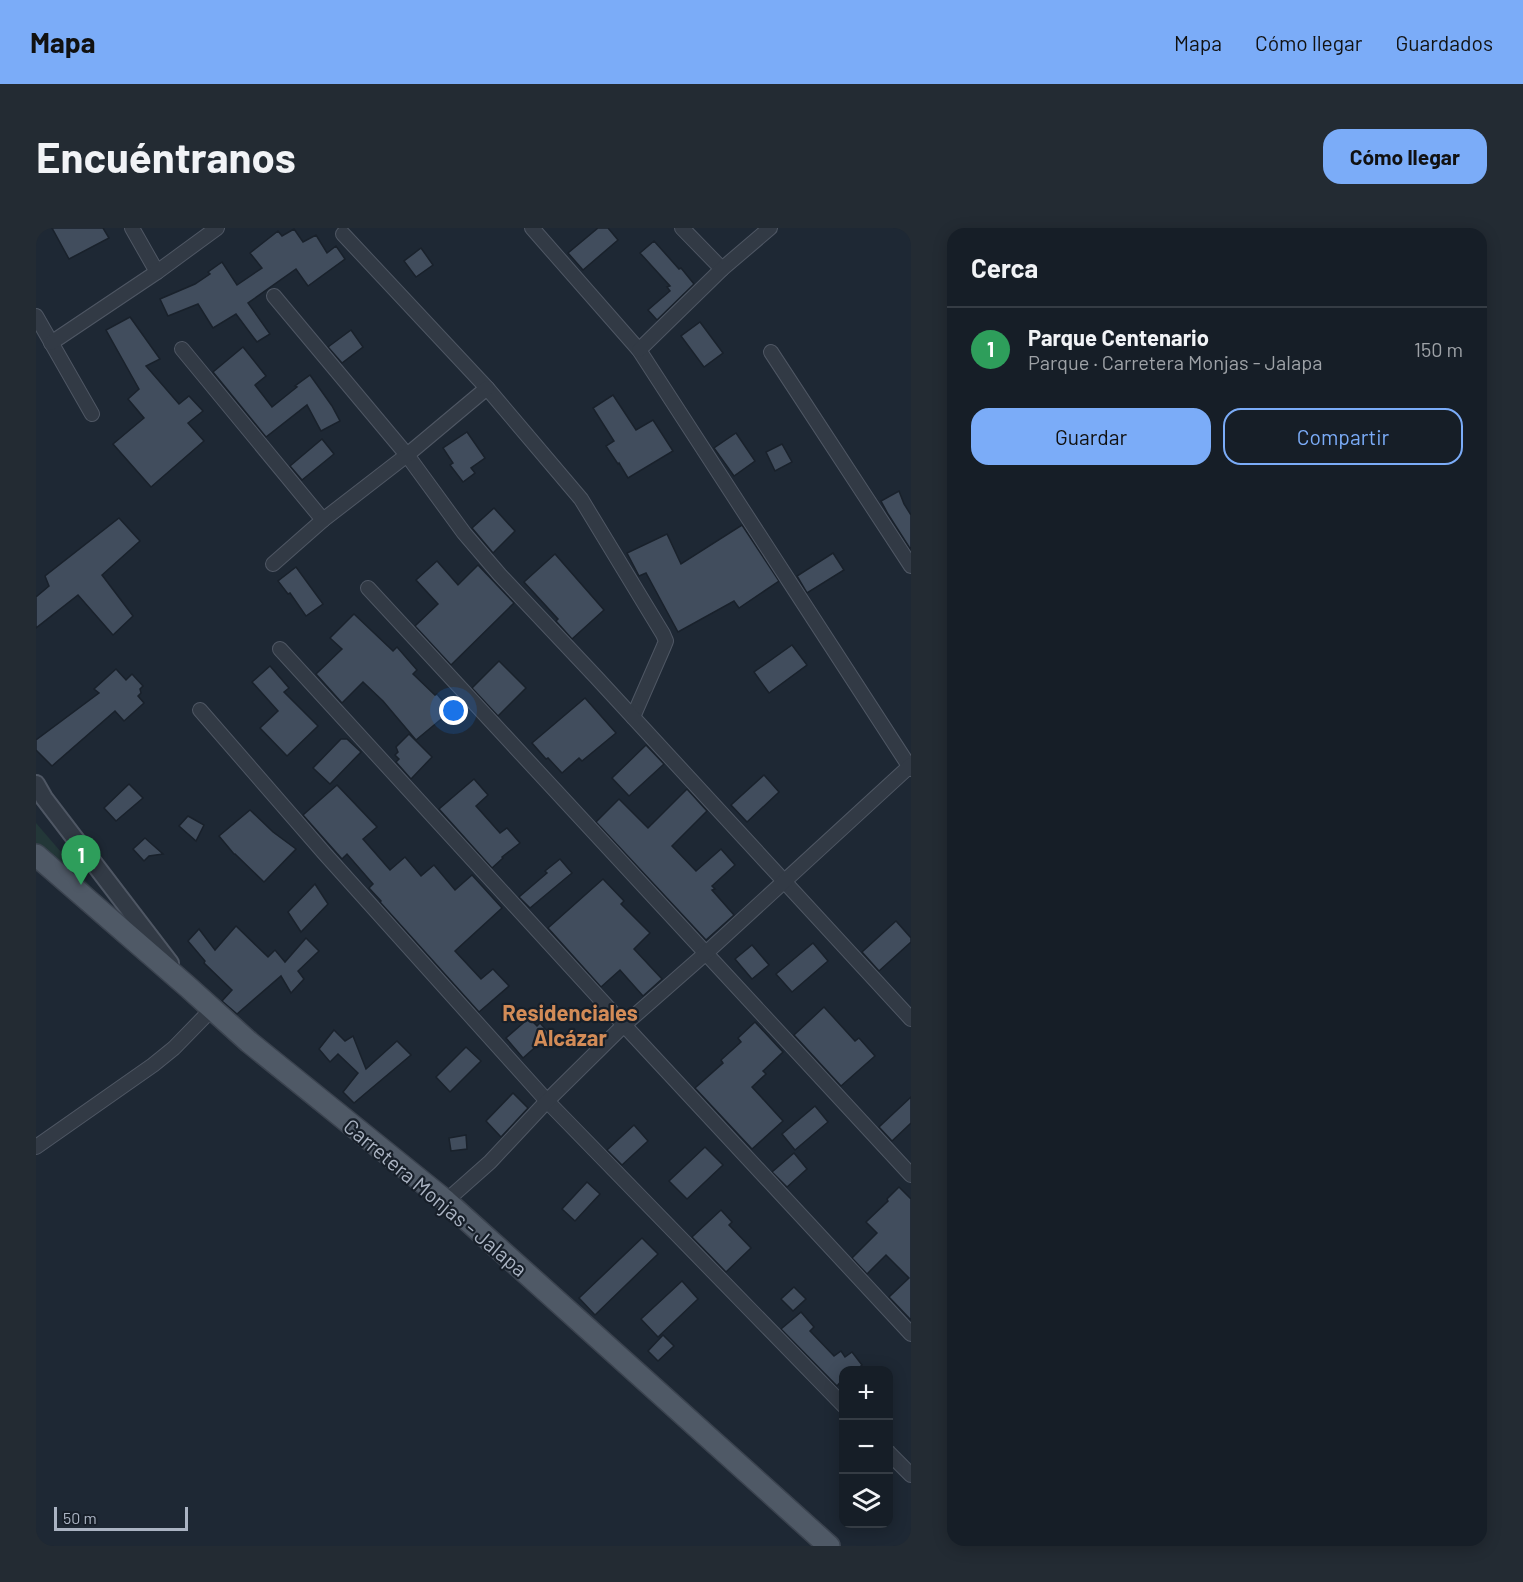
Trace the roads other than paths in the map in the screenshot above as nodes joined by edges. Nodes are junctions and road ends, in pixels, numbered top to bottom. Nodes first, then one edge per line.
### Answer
1 (132, 228) edge
2 (217, 228) edge
3 (532, 228) edge
4 (682, 228) edge
5 (770, 228) edge
6 (343, 234) dead end
7 (722, 269) junction
8 (157, 272) junction
9 (274, 296) dead end
10 (36, 315) edge
11 (51, 343) junction
12 (182, 349) dead end
13 (639, 350) junction
14 (771, 352) dead end
15 (487, 388) junction
16 (92, 414) dead end
17 (407, 455) junction
18 (323, 520) junction
19 (273, 564) dead end
20 (911, 566) edge
21 (368, 588) dead end
22 (280, 649) dead end
23 (200, 710) dead end
24 (633, 717) junction
25 (910, 767) edge
26 (38, 791) edge
27 (36, 855) edge
28 (784, 882) junction
29 (706, 953) junction
30 (188, 987) junction
31 (212, 1009) junction
32 (911, 1019) edge
33 (624, 1025) junction
34 (547, 1101) junction
35 (36, 1147) edge
36 (911, 1175) edge
37 (446, 1201) junction
38 (911, 1334) edge
39 (839, 1402) edge
40 (893, 1457) edge
41 (911, 1475) edge
42 (829, 1546) edge

1 - 8 street
2 - 8 street
3 - 13 street
4 - 7 street
5 - 7 street
6 - 15 street
7 - 13 street
8 - 11 street
9 - 17 street
10 - 11 street
11 - 16 street
12 - 18 street
13 - 25 street
14 - 20 street
15 - 17 street
15 - 24 street
17 - 18 street
17 - 24 street
18 - 19 street
21 - 29 street
22 - 33 street
23 - 34 street
24 - 28 street
25 - 28 street
26 - 30 street
27 - 30 main road, Carretera Monjas - Jalapa
28 - 29 street
28 - 32 street
29 - 33 street
29 - 36 street
30 - 31 main road, Carretera Monjas - Jalapa
31 - 35 street
31 - 37 main road, Carretera Monjas - Jalapa
33 - 34 street
33 - 38 street
34 - 37 street
34 - 39 street
37 - 42 main road, Carretera Monjas - Jalapa
40 - 41 street

